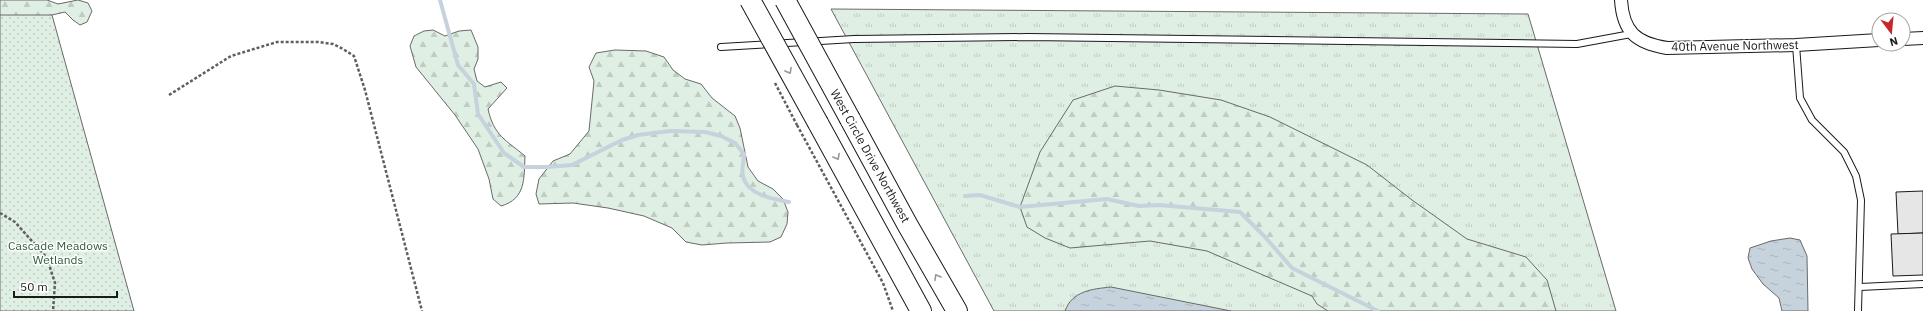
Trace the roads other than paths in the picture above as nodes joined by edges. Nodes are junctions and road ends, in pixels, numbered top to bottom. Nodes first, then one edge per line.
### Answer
1 (750, 0) edge
2 (785, 0) edge
3 (1621, 0) edge
4 (1631, 34) junction
5 (1923, 38) edge
6 (1911, 39) edge
7 (1871, 40) edge
8 (1796, 45) junction
9 (721, 47) dead end
10 (1923, 284) edge
11 (1860, 287) junction
12 (920, 311) edge
13 (957, 311) edge
14 (1858, 311) edge

1 -> 12 main road, bridge
13 -> 2 main road, West Circle Drive Northwest, bridge
3 - 4 street
4 - 8 street, 40th Avenue Northwest
4 - 9 lane
5 - 6 street
7 - 8 street, 40th Avenue Northwest
8 - 11 lane
10 - 11 lane
11 - 14 lane

